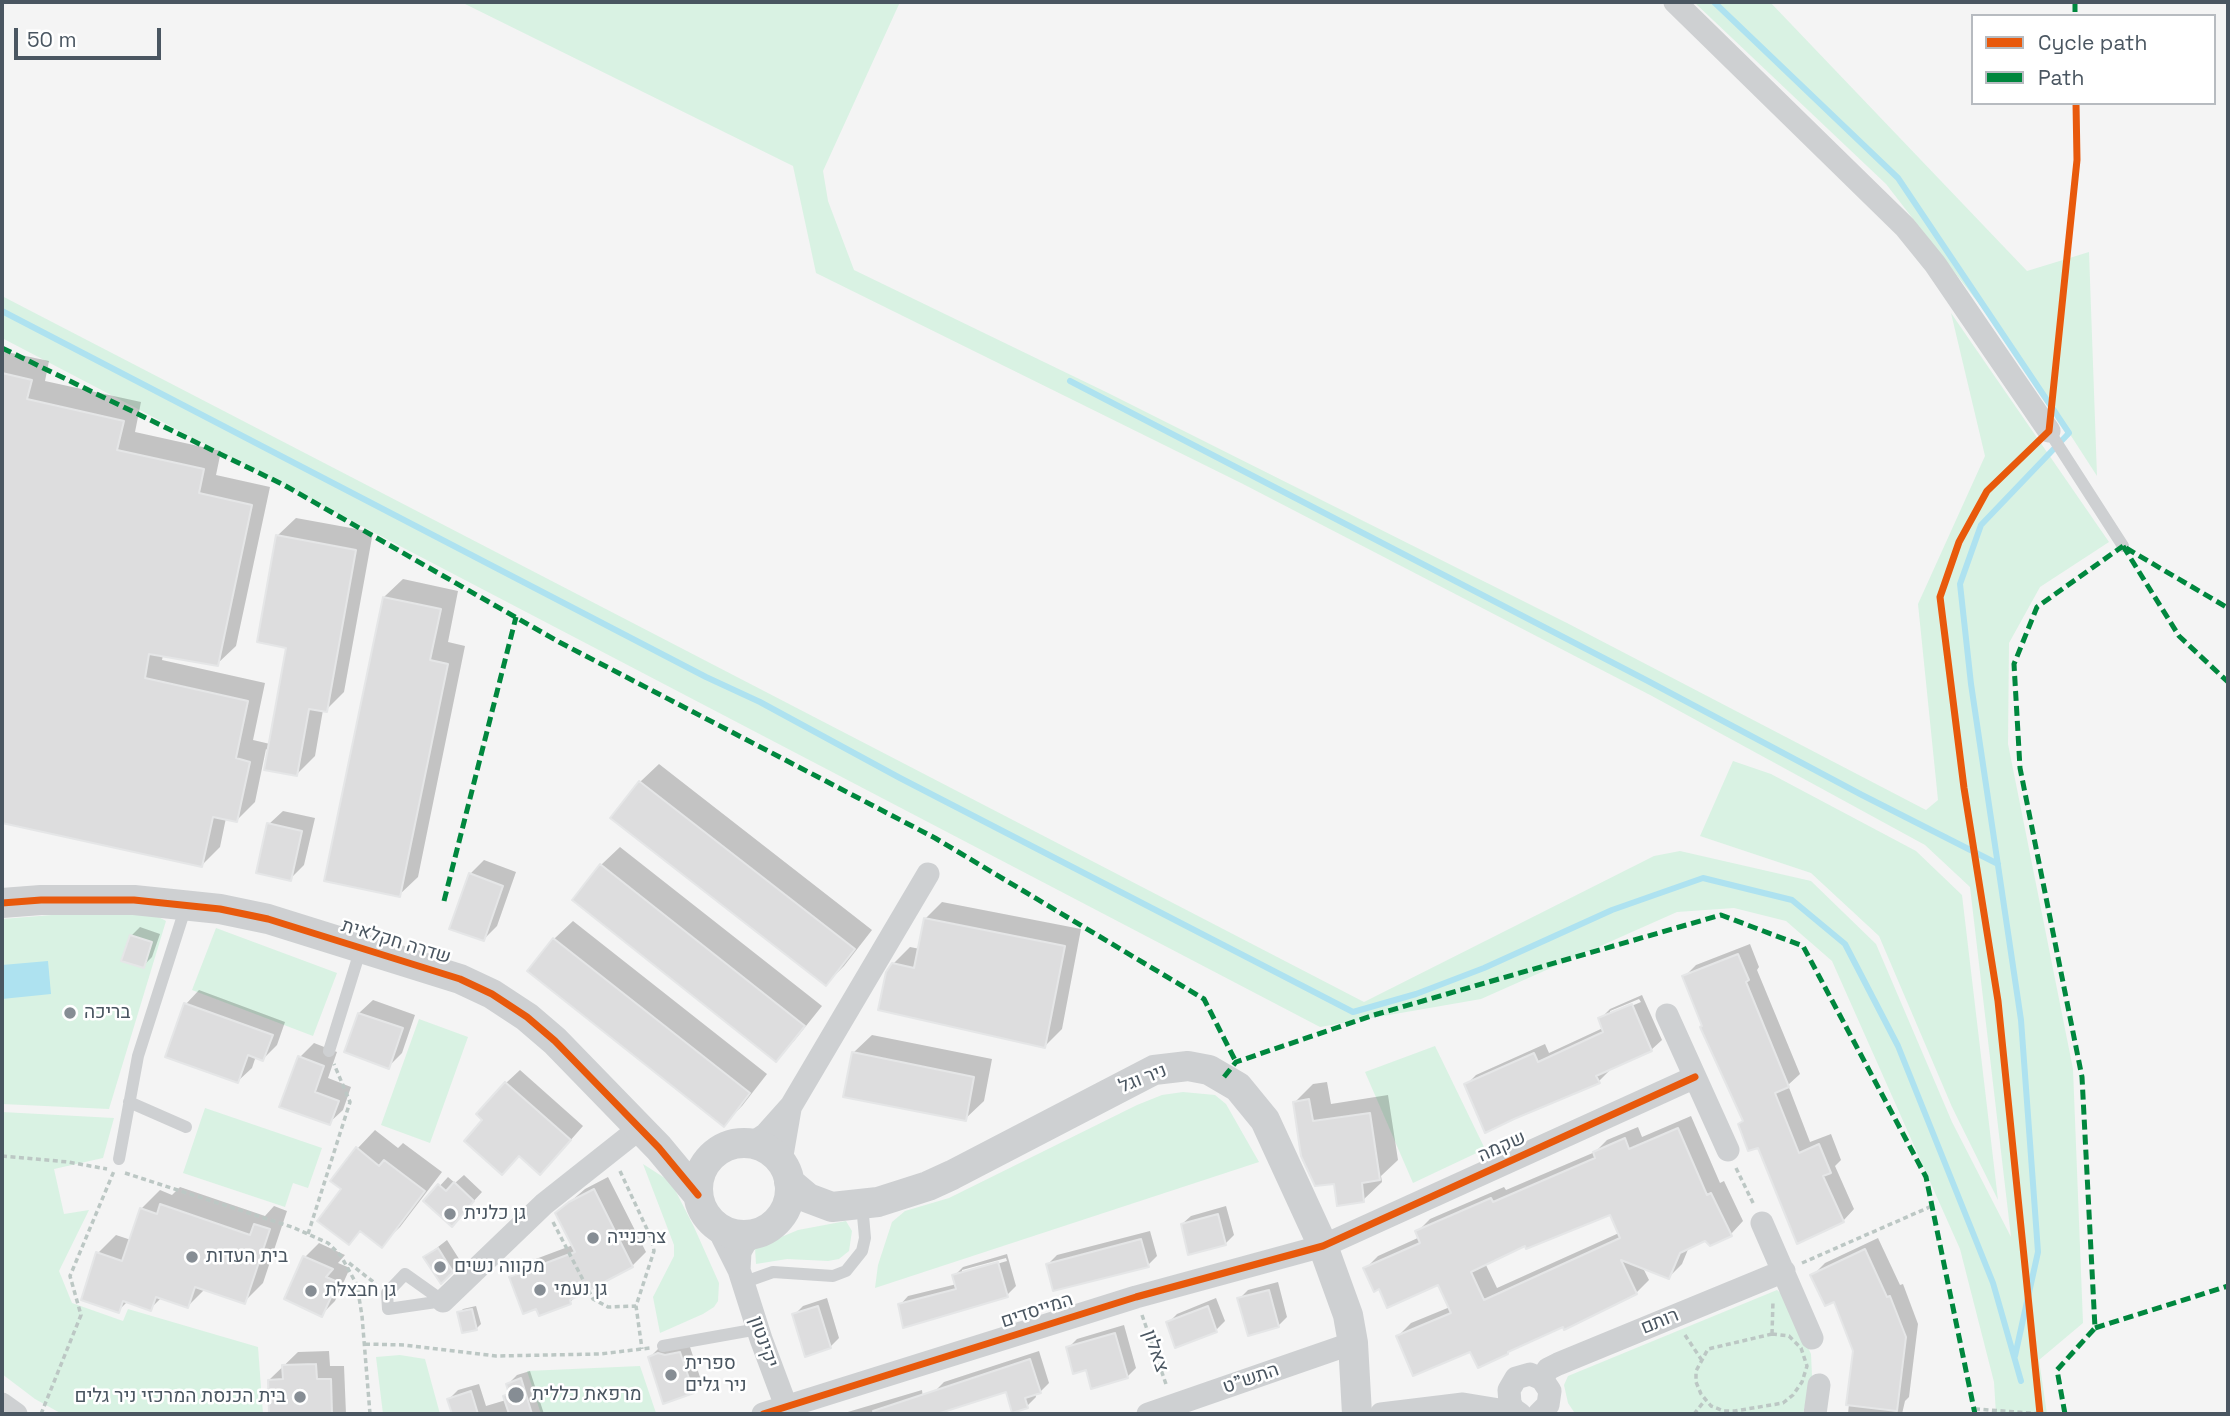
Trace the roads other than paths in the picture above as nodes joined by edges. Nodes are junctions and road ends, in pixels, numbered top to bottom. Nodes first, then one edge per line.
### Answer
1 (1675, 2) edge
2 (2049, 431) joint
3 (2123, 546) dead end
4 (928, 874) dead end
5 (2, 903) edge
6 (187, 904) junction
7 (362, 948) junction
8 (1667, 1015) dead end
9 (329, 1051) road end
10 (1695, 1077) junction
11 (130, 1102) junction
12 (791, 1106) junction
13 (186, 1127) dead end
14 (650, 1138) junction
15 (751, 1143) junction
16 (1728, 1150) road end
17 (714, 1154) junction
18 (117, 1164) road end
19 (785, 1171) junction
20 (698, 1195) junction
21 (852, 1205) junction
22 (1762, 1223) road end
23 (717, 1226) junction
24 (766, 1228) junction
25 (1323, 1246) junction
26 (1784, 1271) junction
27 (741, 1276) junction
28 (443, 1301) junction
29 (758, 1329) junction
30 (1812, 1338) dead end
31 (1353, 1343) junction
32 (663, 1346) road end
33 (1516, 1378) junction
34 (1542, 1379) junction
35 (1819, 1385) dead end
36 (2, 1404) edge
37 (1463, 1404) junction
38 (787, 1411) edge
39 (1161, 1411) edge
40 (1534, 1413) edge
41 (16, 1414) edge
42 (763, 1414) edge
43 (1357, 1414) edge
44 (1381, 1414) edge
45 (1815, 1414) edge

1 - 2 street
2 - 3 lane
4 - 12 street
5 - 6 street, שדרה חקלאית
6 - 7 street, שדרה חקלאית
6 - 11 lane
7 - 9 lane
7 - 14 street, שדרה חקלאית
8 - 10 street
10 - 16 street
10 - 25 street, שקמה
11 - 13 lane
11 - 18 lane
12 - 15 street
12 - 19 street
14 - 17 street, שדרה חקלאית
14 - 20 street, שדרה חקלאית
14 - 28 street
15 - 17 street
15 - 19 street
17 - 20 street
19 - 21 street
19 - 24 street
20 - 23 street
21 - 24 street, ניר וגל
21 - 25 street, ניר וגל
21 - 27 lane
22 - 26 street
23 - 24 street
23 - 27 street, יקינטון
24 - 27 street
25 - 31 street, ניר וגל
25 - 38 street, המייסדים
26 - 30 street
26 - 34 street, רותם
27 - 29 street, יקינטון
28 - 28 lane
29 - 32 lane
29 - 38 street, יקינטון
31 - 39 street, התש"ט
31 - 43 street, ניר וגל
33 - 34 street
33 - 37 street
33 - 40 street
34 - 40 street
35 - 45 street
36 - 41 street
37 - 40 street
37 - 44 street
38 - 42 street, המייסדים

